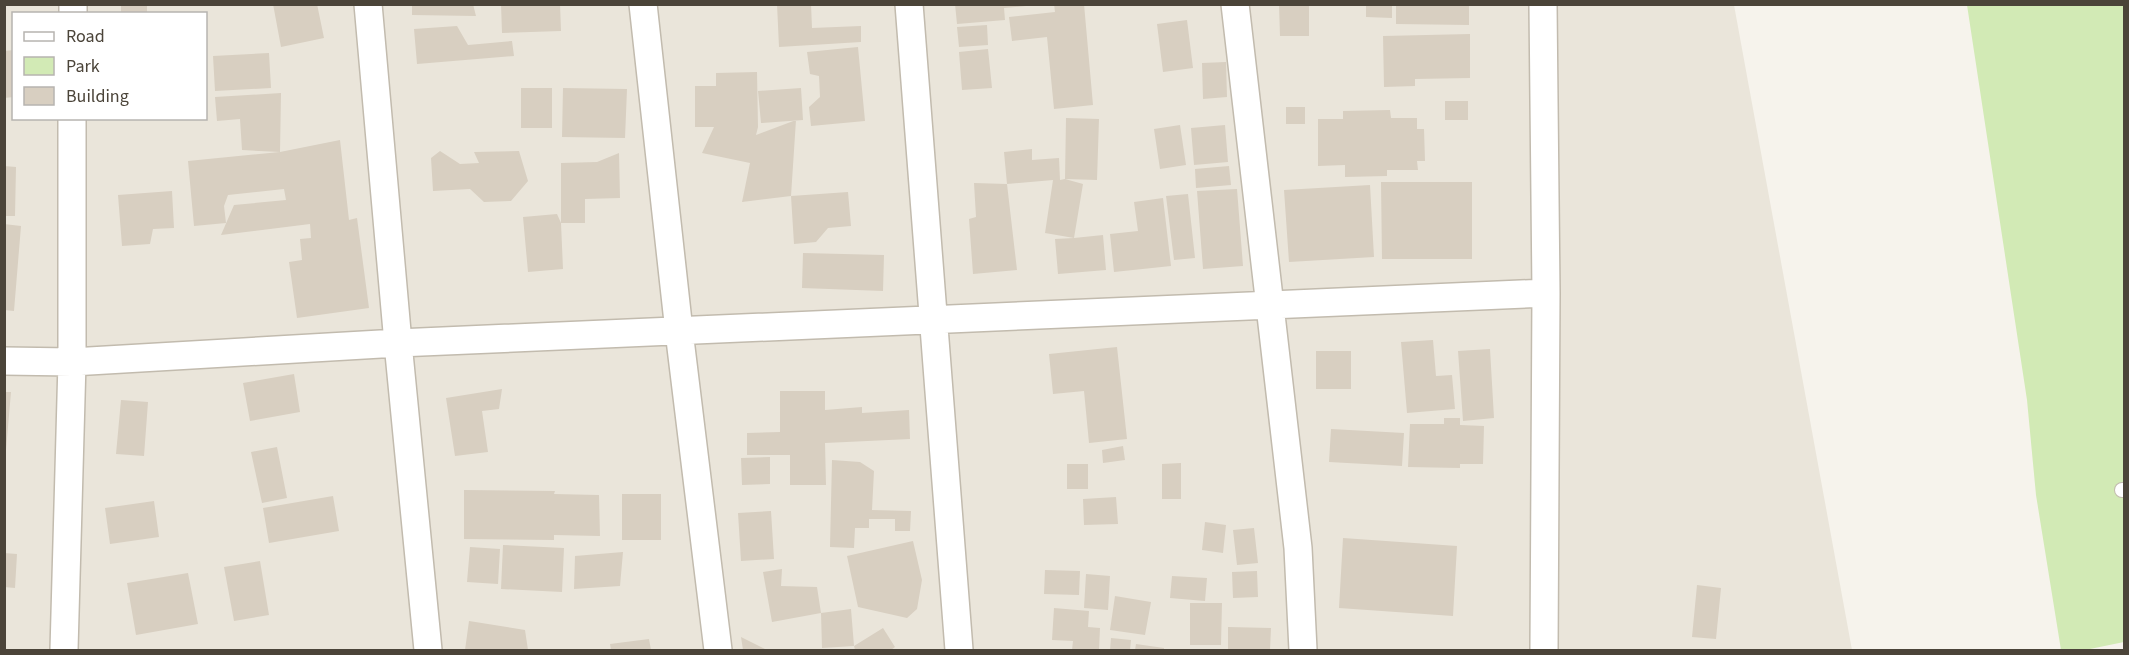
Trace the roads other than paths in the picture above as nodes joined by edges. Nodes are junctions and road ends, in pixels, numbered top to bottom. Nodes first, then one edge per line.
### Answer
1 (368, 4) edge
2 (643, 4) edge
3 (909, 4) edge
4 (1235, 4) edge
5 (1543, 4) edge
6 (72, 120) edge
7 (1546, 292) junction
8 (1270, 305) junction
9 (933, 319) junction
10 (679, 331) junction
11 (398, 343) junction
12 (4, 360) edge
13 (72, 362) junction
14 (64, 651) edge
15 (428, 651) edge
16 (718, 651) edge
17 (959, 651) edge
18 (1303, 651) edge
19 (1544, 651) edge

1 - 11 street
2 - 10 street
3 - 9 street
4 - 8 street
5 - 7 street
6 - 13 street
7 - 8 street
7 - 19 street
8 - 9 street
8 - 18 street
9 - 10 street
9 - 17 street
10 - 11 street
10 - 16 street
11 - 13 street
11 - 15 street
12 - 13 street
13 - 14 street

